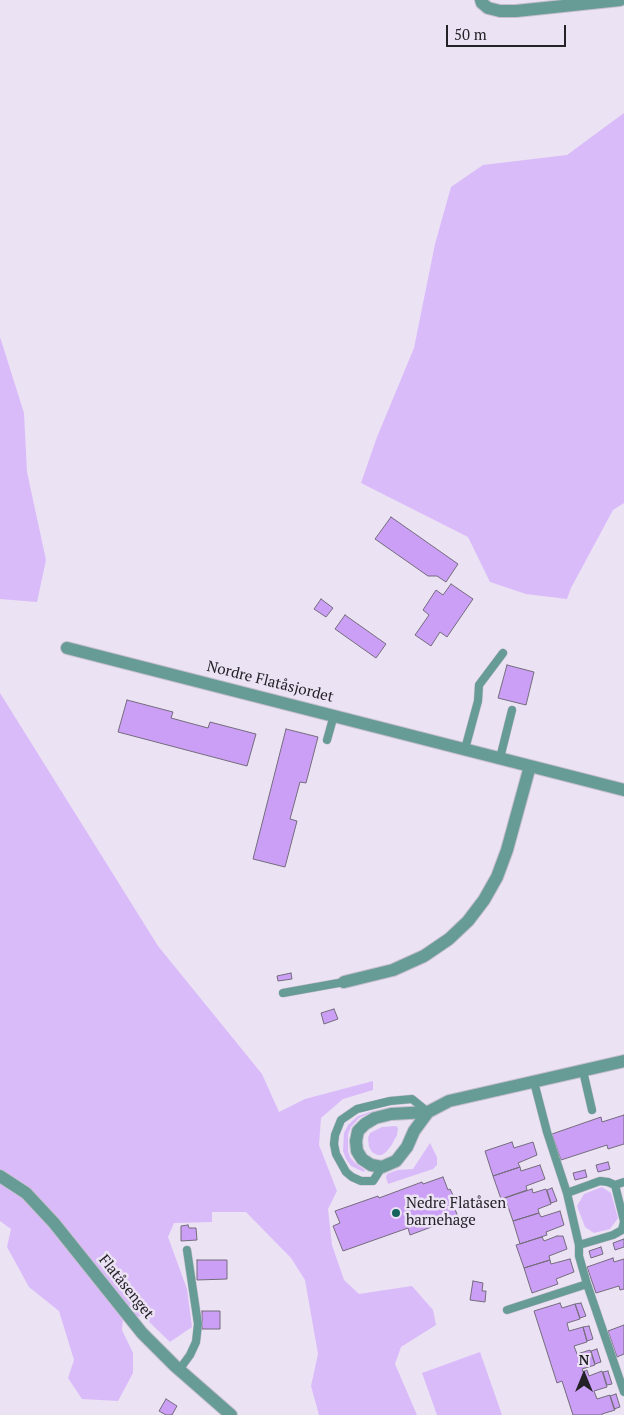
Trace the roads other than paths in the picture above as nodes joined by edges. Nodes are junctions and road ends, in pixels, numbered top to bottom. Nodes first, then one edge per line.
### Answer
1 (481, 0) edge
2 (620, 0) edge
3 (67, 648) dead end
4 (503, 653) dead end
5 (512, 710) dead end
6 (334, 715) junction
7 (328, 740) dead end
8 (465, 749) junction
9 (500, 758) junction
10 (530, 766) junction
11 (624, 790) edge
12 (344, 982) joint
13 (283, 993) dead end
14 (624, 1061) edge
15 (582, 1071) junction
16 (534, 1082) junction
17 (592, 1110) dead end
18 (428, 1112) junction
19 (382, 1167) junction
20 (0, 1176) edge
21 (624, 1182) edge
22 (615, 1185) junction
23 (567, 1193) junction
24 (624, 1222) edge
25 (579, 1245) junction
26 (187, 1250) dead end
27 (587, 1284) junction
28 (508, 1310) dead end
29 (179, 1370) junction
30 (624, 1391) edge
31 (231, 1415) edge

1 - 2 street
3 - 6 street, Nordre Flatåsjordet
4 - 8 lane
5 - 9 lane
6 - 7 lane
6 - 8 street, Nordre Flatåsjordet
8 - 9 street, Nordre Flatåsjordet
9 - 10 street, Nordre Flatåsjordet
10 - 11 street, Nordre Flatåsjordet
10 - 12 street
12 - 13 lane
14 - 15 street
15 - 16 street
15 - 17 lane
16 - 18 street
16 - 23 lane
18 - 19 street
18 - 19 street
18 - 19 lane
20 - 29 street, Flatåsenget
21 - 22 lane
22 - 23 lane
22 - 24 lane
23 - 25 lane
24 - 25 lane
25 - 27 lane
26 - 29 lane
27 - 28 lane
27 - 30 lane
29 - 31 street, Flatåsenget

